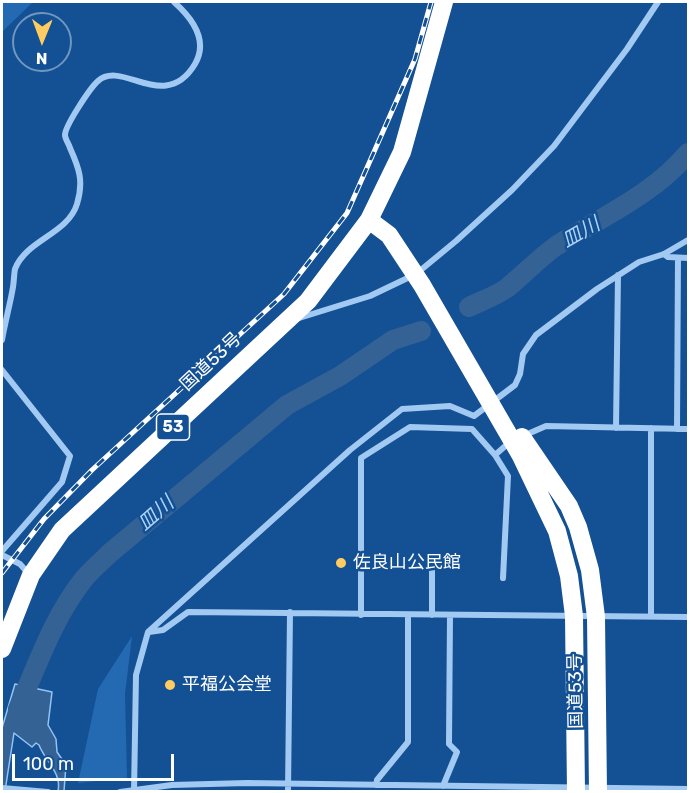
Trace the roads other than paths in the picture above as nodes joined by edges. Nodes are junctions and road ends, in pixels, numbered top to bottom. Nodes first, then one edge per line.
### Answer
1 (174, 2) edge
2 (444, 2) edge
3 (658, 2) edge
4 (369, 220) junction
5 (688, 240) edge
6 (663, 254) junction
7 (678, 258) junction
8 (688, 258) edge
9 (618, 275) junction
10 (419, 280) junction
11 (281, 324) junction
12 (2, 340) edge
13 (2, 370) edge
14 (489, 399) junction
15 (616, 428) junction
16 (651, 428) junction
17 (676, 429) junction
18 (688, 429) edge
19 (517, 438) junction
20 (350, 450) junction
21 (495, 455) junction
22 (361, 458) junction
23 (2, 553) edge
24 (432, 558) dead end
25 (31, 575) junction
26 (503, 578) dead end
27 (185, 599) junction
28 (188, 612) junction
29 (290, 612) junction
30 (361, 615) junction
31 (408, 615) junction
32 (432, 615) junction
33 (450, 615) junction
34 (574, 616) junction
35 (651, 616) junction
36 (596, 617) junction
37 (688, 617) edge
38 (148, 632) junction
39 (2, 649) edge
40 (376, 785) junction
41 (443, 786) junction
42 (2, 788) edge
43 (288, 788) edge
44 (432, 789) edge
45 (454, 789) edge
46 (688, 789) edge
47 (134, 790) edge
48 (576, 790) edge
49 (598, 790) edge
50 (48, 792) edge
51 (120, 792) edge

1 - 12 street
2 - 4 highway, 国道53号 / 53
3 - 10 street
4 - 10 highway, 国道53号
4 - 11 highway, 国道53号 / 53
5 - 6 street
6 - 7 street
6 - 9 street
7 - 8 street
7 - 17 street
9 - 14 street
9 - 15 street
10 - 11 street
10 - 14 highway, 国道53号
11 - 25 highway, 国道53号 / 53
13 - 23 street
14 - 19 highway, 国道53号
14 - 20 street
15 - 16 street
15 - 19 street
16 - 17 street
16 - 35 street
17 - 18 street
19 - 21 street
19 - 34 highway, 国道53号
19 - 36 highway, 国道53号
20 - 22 street
20 - 27 street
21 - 22 street
21 - 26 street
22 - 30 street
23 - 25 street
24 - 32 street
25 - 39 highway, 国道53号 / 53
27 - 28 street
27 - 38 street
28 - 29 street
28 - 38 street
29 - 30 street
29 - 43 street
30 - 31 street
31 - 32 street
31 - 40 street
32 - 33 street
33 - 34 street
33 - 41 street
34 - 36 street
34 - 48 highway, 国道53号
35 - 36 street
35 - 37 street
36 - 49 highway, 国道53号
38 - 47 street
40 - 43 street
40 - 44 street
41 - 44 street
41 - 45 street
42 - 50 street
43 - 47 street
45 - 48 street
46 - 49 street
47 - 51 street
48 - 49 street

